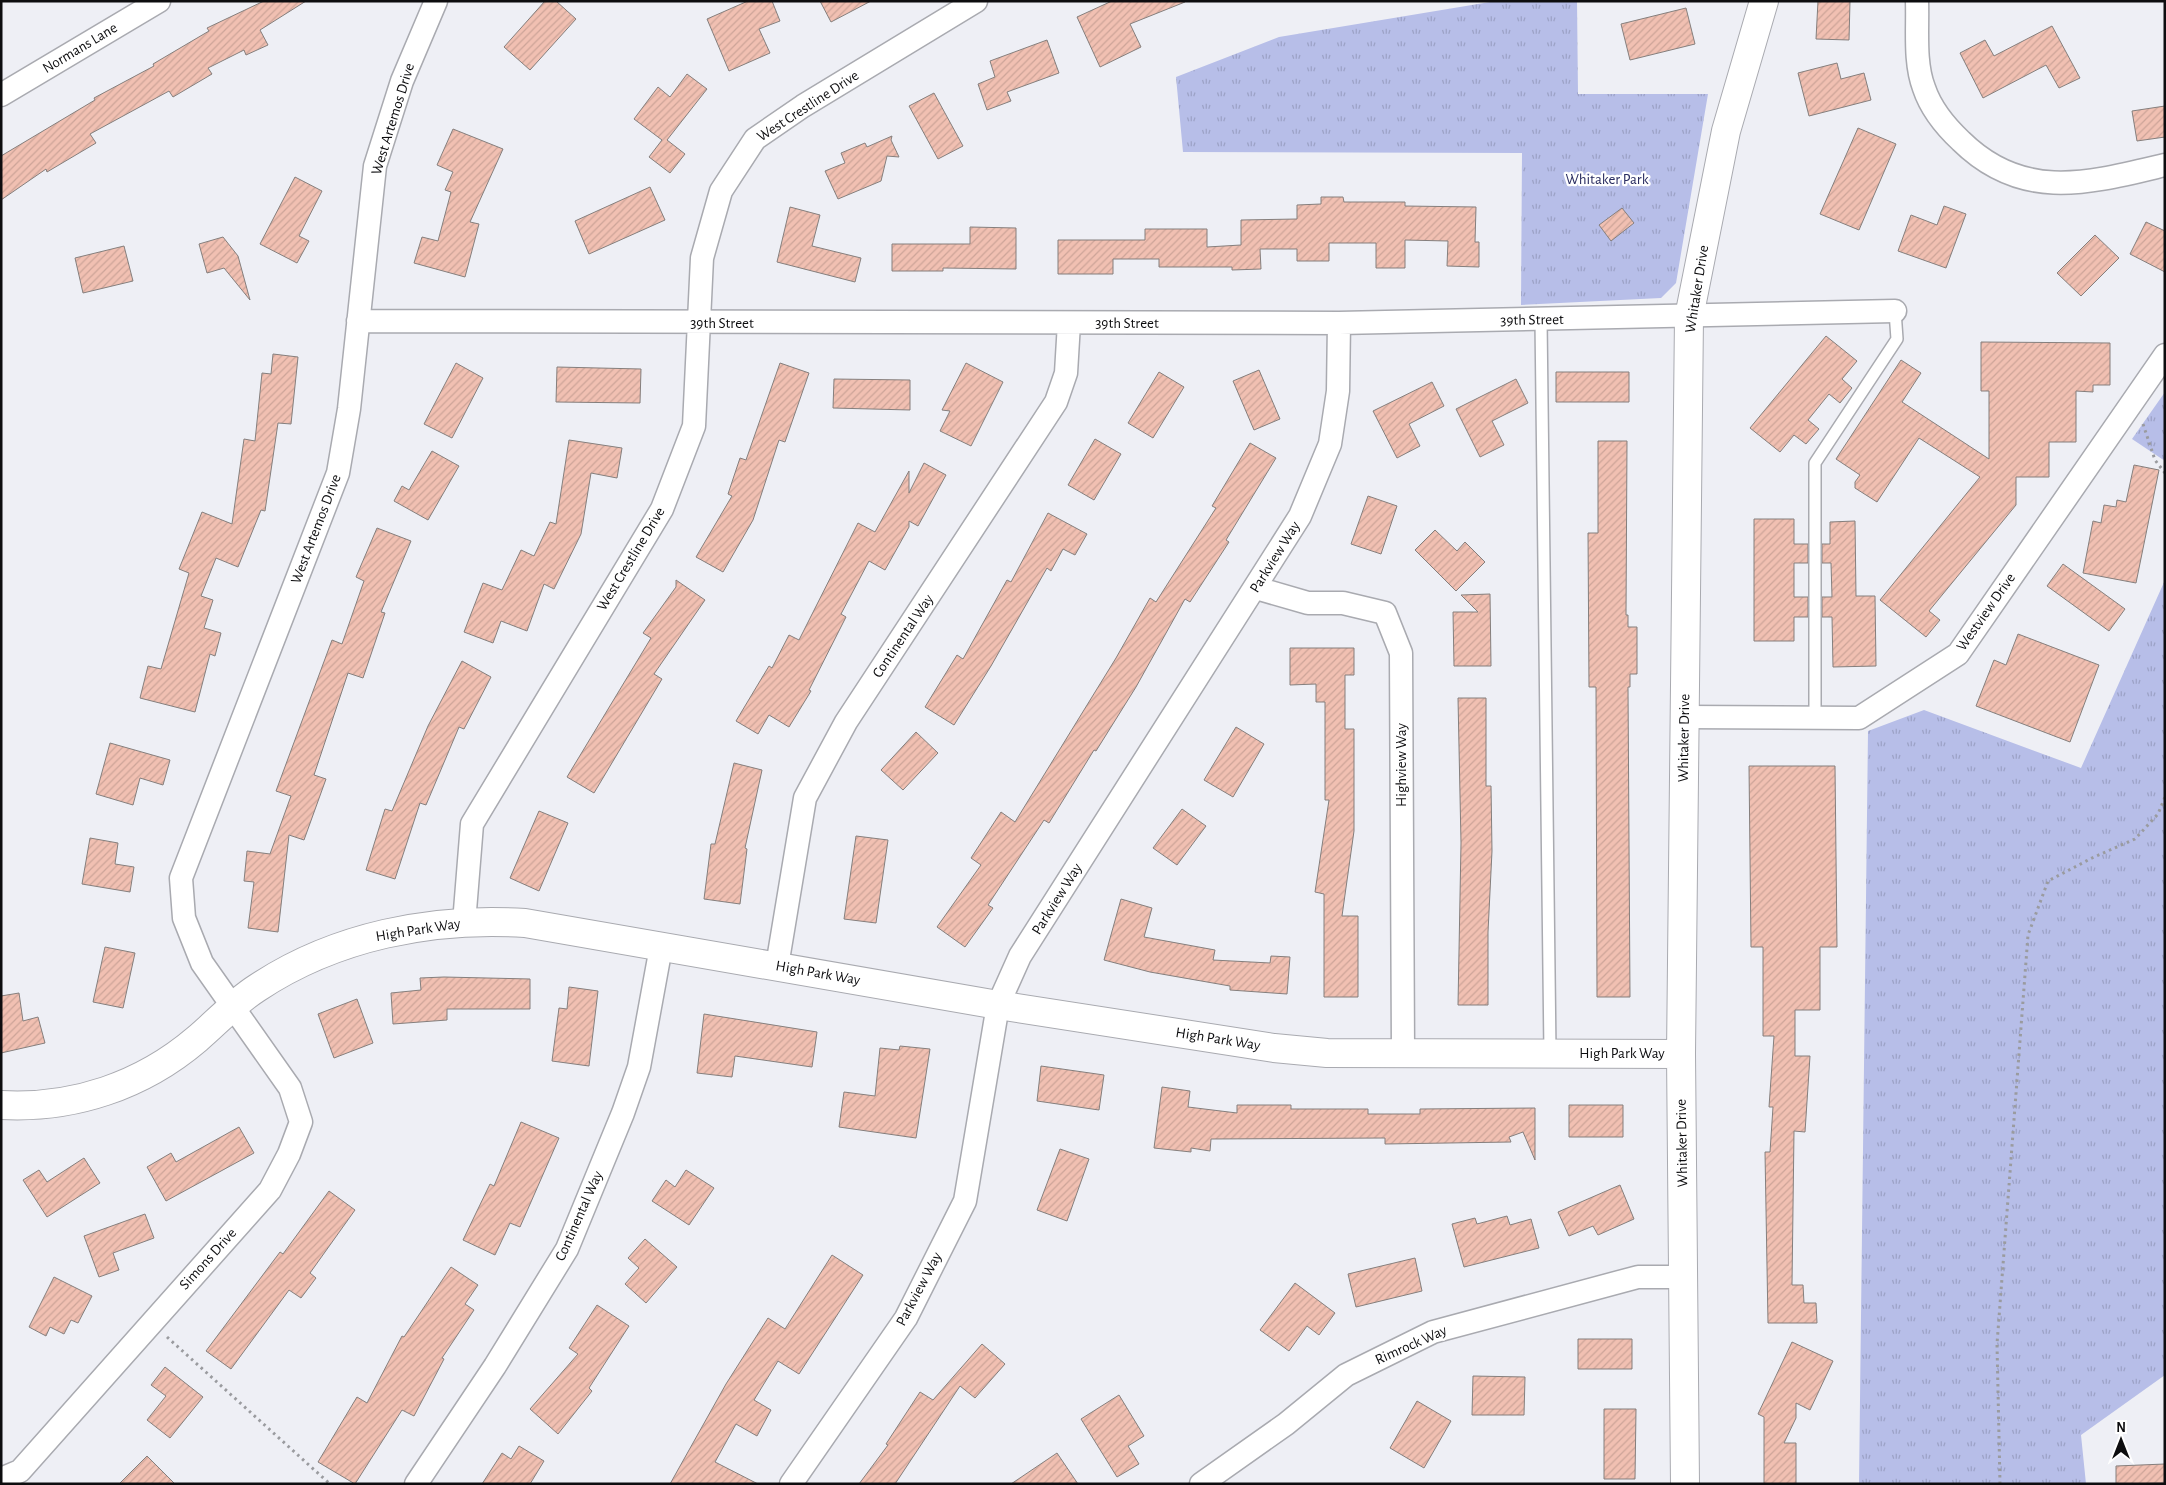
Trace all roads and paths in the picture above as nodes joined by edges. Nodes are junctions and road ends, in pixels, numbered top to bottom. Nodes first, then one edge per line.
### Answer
1 (159, 1) edge
2 (436, 1) edge
3 (976, 1) edge
4 (1764, 1) edge
5 (1917, 1) edge
6 (1, 95) edge
7 (2165, 165) edge
8 (1895, 312) joint
9 (1689, 317) junction
10 (1541, 320) junction
11 (358, 321) junction
12 (699, 323) junction
13 (1069, 323) junction
14 (1339, 323) junction
15 (2165, 355) edge
16 (2136, 396) junction
17 (2165, 473) edge
18 (1256, 588) junction
19 (1684, 717) junction
20 (1816, 718) junction
21 (2165, 797) edge
22 (464, 923) junction
23 (661, 946) junction
24 (777, 966) junction
25 (998, 1005) junction
26 (233, 1006) junction
27 (1402, 1052) junction
28 (1550, 1053) junction
29 (1681, 1054) junction
30 (1, 1105) edge
31 (1684, 1277) junction
32 (151, 1323) junction
33 (1, 1479) edge
34 (330, 1484) edge
35 (416, 1484) edge
36 (791, 1484) edge
37 (1201, 1484) edge
38 (1685, 1484) edge
39 (2000, 1484) edge

1 - 6 street, Normans Lane
2 - 11 street, West Artemos Drive
3 - 12 street, West Crestline Drive
4 - 9 street, Whitaker Drive
5 - 7 street
8 - 9 street, 39th Street
8 - 20 lane
9 - 10 street, 39th Street
9 - 19 street, Whitaker Drive
10 - 14 street, 39th Street
10 - 28 lane
11 - 12 street, 39th Street
11 - 26 street, West Artemos Drive
12 - 13 street, 39th Street
12 - 22 street, West Crestline Drive
13 - 14 street, 39th Street
13 - 24 street, Continental Way
14 - 18 street, Parkview Way
15 - 16 street, Westview Drive
16 - 17 path
16 - 20 street, Westview Drive
18 - 25 street, Parkview Way
18 - 27 street, Highview Way
19 - 20 street, Westview Drive
19 - 29 street, Whitaker Drive
21 - 39 path
22 - 23 street, High Park Way
22 - 26 street, High Park Way
23 - 24 street, High Park Way
23 - 35 street, Continental Way
24 - 25 street, High Park Way
25 - 27 street, High Park Way
25 - 36 street, Parkview Way
26 - 30 street, High Park Way
26 - 32 street, Simons Drive
27 - 28 street, High Park Way
28 - 29 street, High Park Way
29 - 31 street, Whitaker Drive
31 - 37 street, Rimrock Way
31 - 38 street, Whitaker Drive
32 - 33 street, Simons Drive
32 - 34 path

